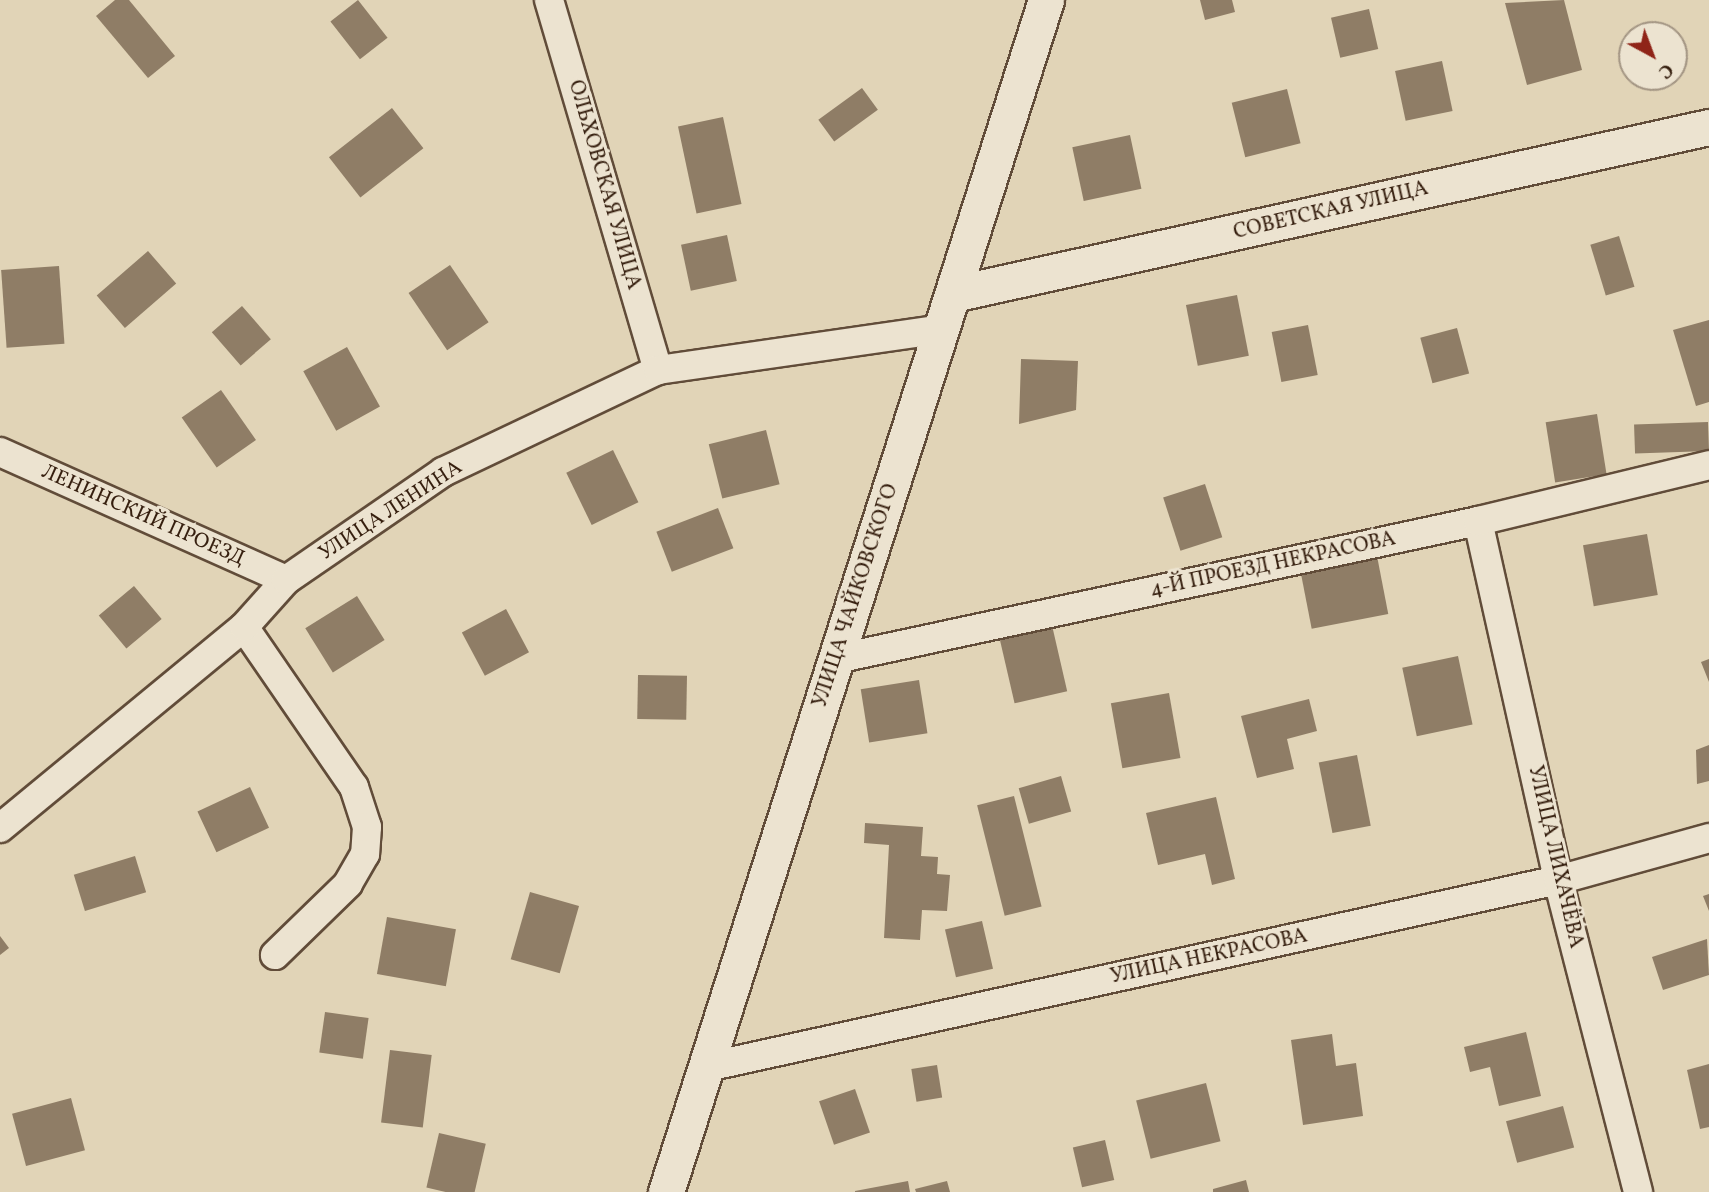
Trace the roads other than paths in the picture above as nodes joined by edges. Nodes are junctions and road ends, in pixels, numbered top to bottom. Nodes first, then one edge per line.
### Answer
1 (549, 0) edge
2 (1046, 0) edge
3 (1709, 127) edge
4 (953, 294) junction
5 (942, 329) junction
6 (658, 370) junction
7 (0, 452) edge
8 (1709, 465) edge
9 (1478, 521) junction
10 (286, 580) junction
11 (244, 627) junction
12 (836, 659) junction
13 (0, 828) edge
14 (1709, 838) edge
15 (1558, 880) junction
16 (275, 955) dead end
17 (707, 1068) junction
18 (666, 1192) edge
19 (1638, 1192) edge

1 - 6 street, ОЛЬХОВСКАЯ УЛИЦА
2 - 4 street, УЛИЦА ЧАЙКОВСКОГО
3 - 4 street, СОВЕТСКАЯ УЛИЦА
4 - 5 street, УЛИЦА ЧАЙКОВСКОГО
5 - 6 street, УЛИЦА ЛЕНИНА
5 - 12 street, УЛИЦА ЧАЙКОВСКОГО
6 - 10 street, УЛИЦА ЛЕНИНА
7 - 10 street, ЛЕНИНСКИЙ ПРОЕЗД
8 - 9 street, 4-Й ПРОЕЗД НЕКРАСОВА
9 - 12 street, 4-Й ПРОЕЗД НЕКРАСОВА
9 - 15 street, УЛИЦА ЛИХАЧЁВА
10 - 11 street, УЛИЦА ЛЕНИНА
11 - 13 street, УЛИЦА ЛЕНИНА
11 - 16 street
12 - 17 street, УЛИЦА ЧАЙКОВСКОГО
14 - 15 street, УЛИЦА НЕКРАСОВА
15 - 17 street, УЛИЦА НЕКРАСОВА
15 - 19 street, УЛИЦА ЛИХАЧЁВА
17 - 18 street, УЛИЦА ЧАЙКОВСКОГО

